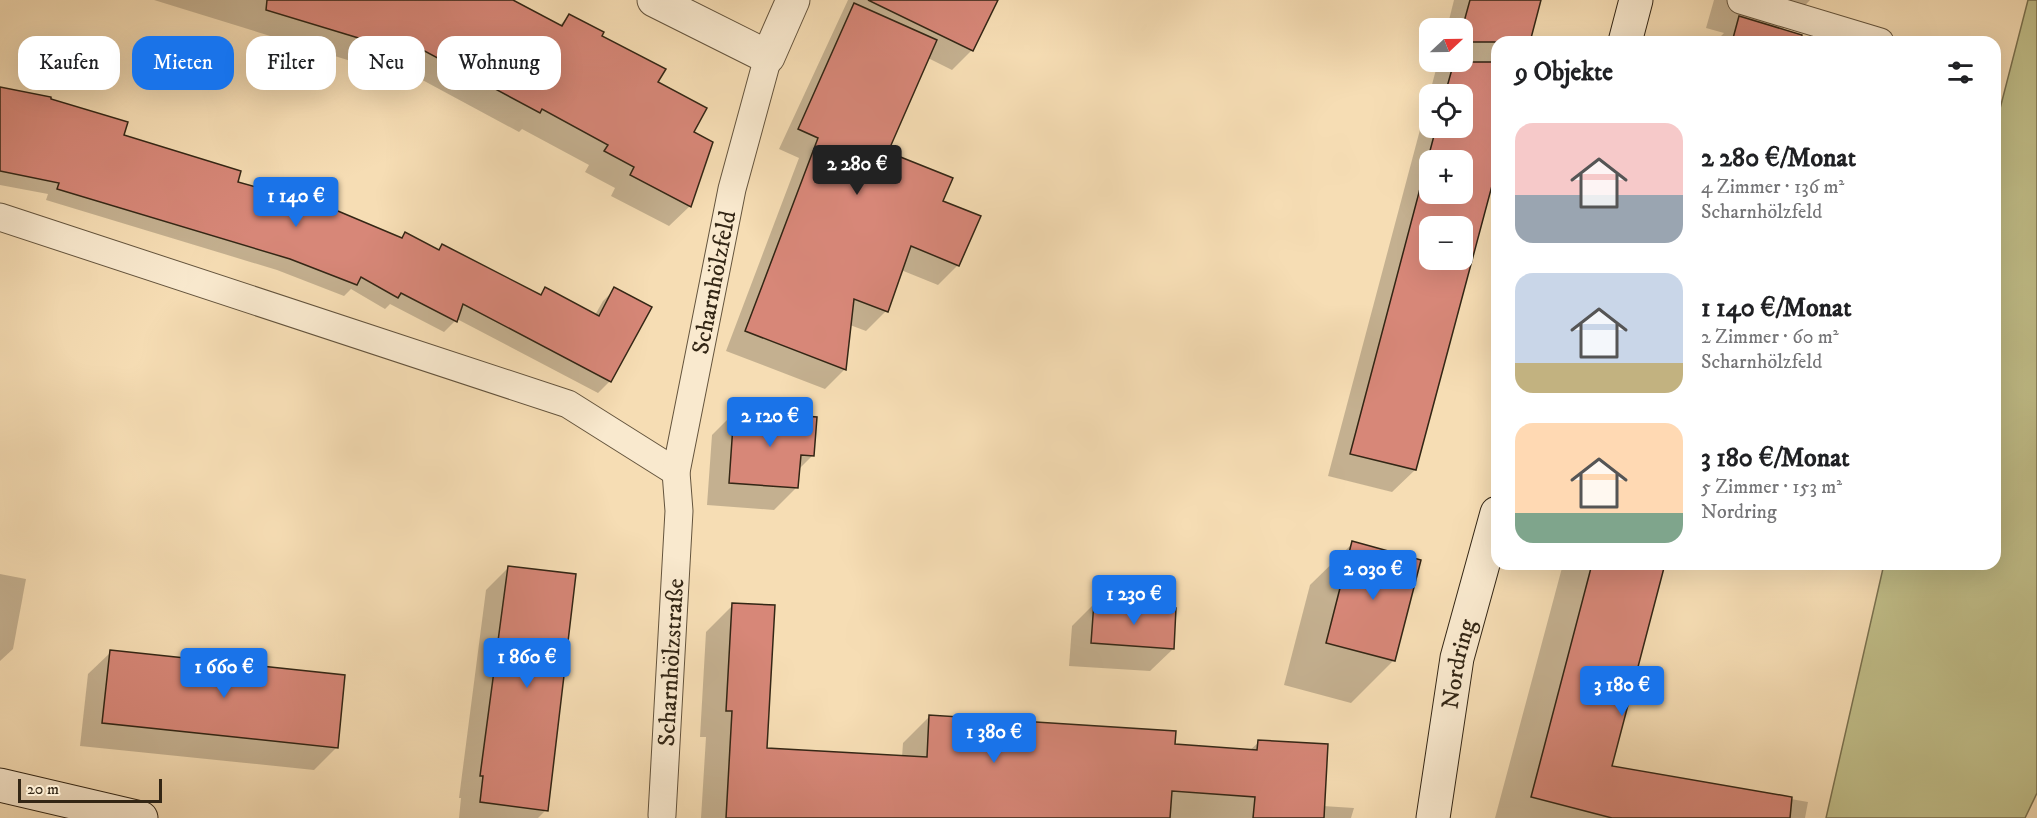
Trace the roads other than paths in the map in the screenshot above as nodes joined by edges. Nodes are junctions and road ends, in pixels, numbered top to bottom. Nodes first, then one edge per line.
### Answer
1 (654, 0) edge
2 (793, 0) edge
3 (1636, 0) edge
4 (1741, 0) edge
5 (1627, 36) edge
6 (1860, 36) edge
7 (768, 57) junction
8 (0, 218) edge
9 (676, 472) junction
10 (680, 511) joint
11 (1491, 535) edge
12 (0, 785) edge
13 (662, 815) dead end
14 (141, 818) edge
15 (1433, 818) edge

1 - 7 street
2 - 7 street, Scharnhölzfeld
3 - 5 street
4 - 6 lane
7 - 9 lane, Scharnhölzfeld
8 - 9 lane
9 - 10 lane, Scharnhölzfeld
10 - 13 lane, Scharnhölzstraße
11 - 15 street, Nordring
12 - 14 street

